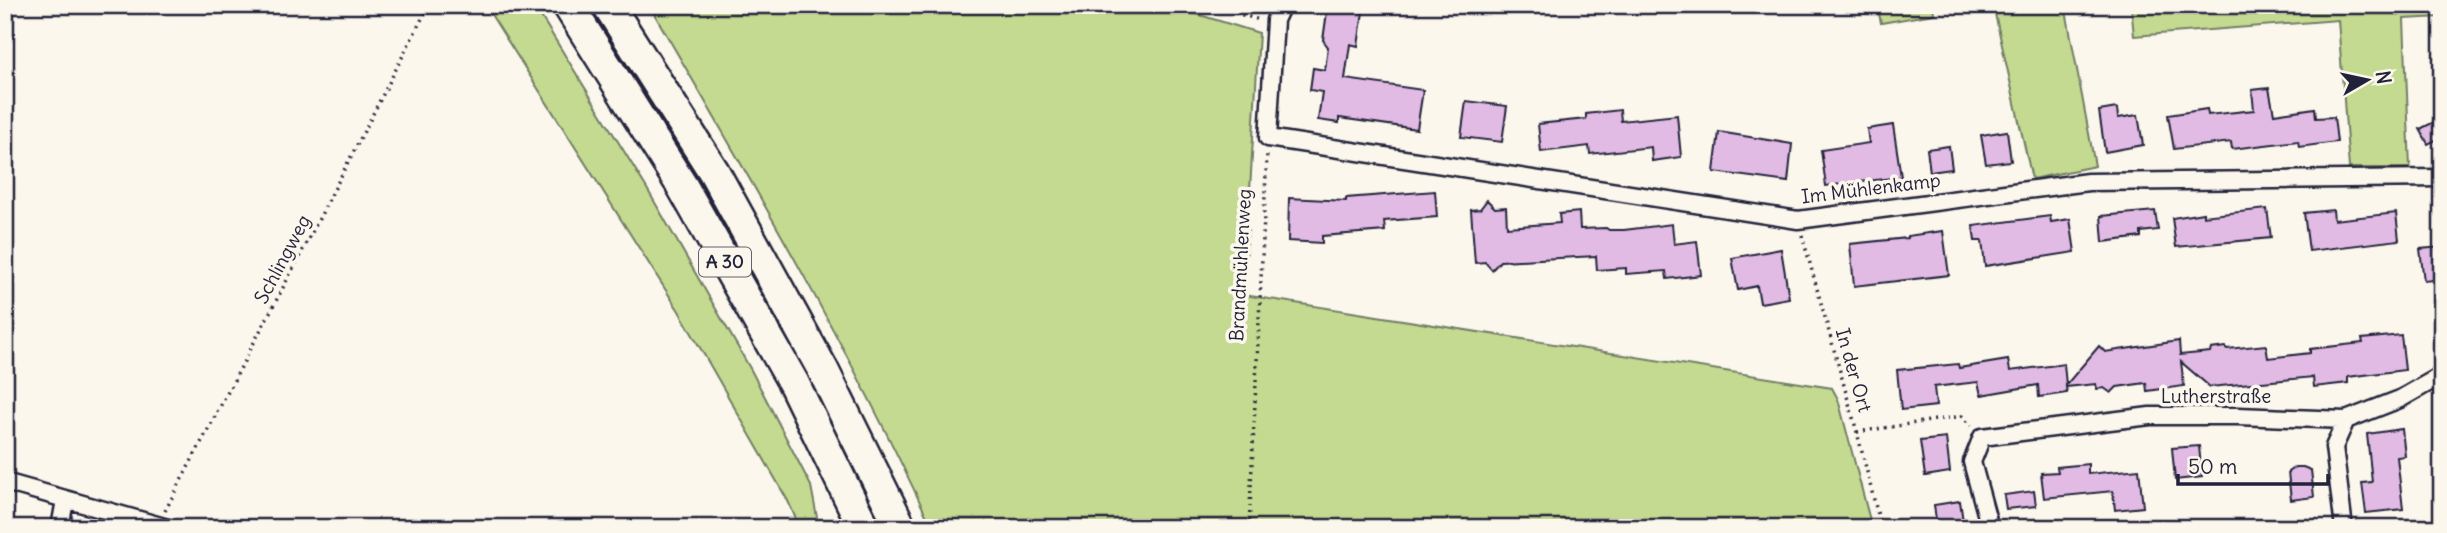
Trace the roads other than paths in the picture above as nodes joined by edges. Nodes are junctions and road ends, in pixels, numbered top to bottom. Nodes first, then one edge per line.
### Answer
1 (568, 5) edge
2 (608, 5) edge
3 (1282, 5) edge
4 (2442, 178) edge
5 (2442, 375) edge
6 (2346, 419) junction
7 (5, 482) edge
8 (65, 500) junction
9 (163, 526) edge
10 (60, 528) edge
11 (864, 528) edge
12 (901, 528) edge
13 (1990, 528) edge
14 (2344, 528) edge

1 - 11 highway, A 30
2 - 12 highway, A 30
3 - 4 street, Im Mühlenkamp
5 - 6 street, Lutherstraße
6 - 13 street, Lutherstraße
6 - 14 street
7 - 8 street
8 - 9 street
8 - 10 street

